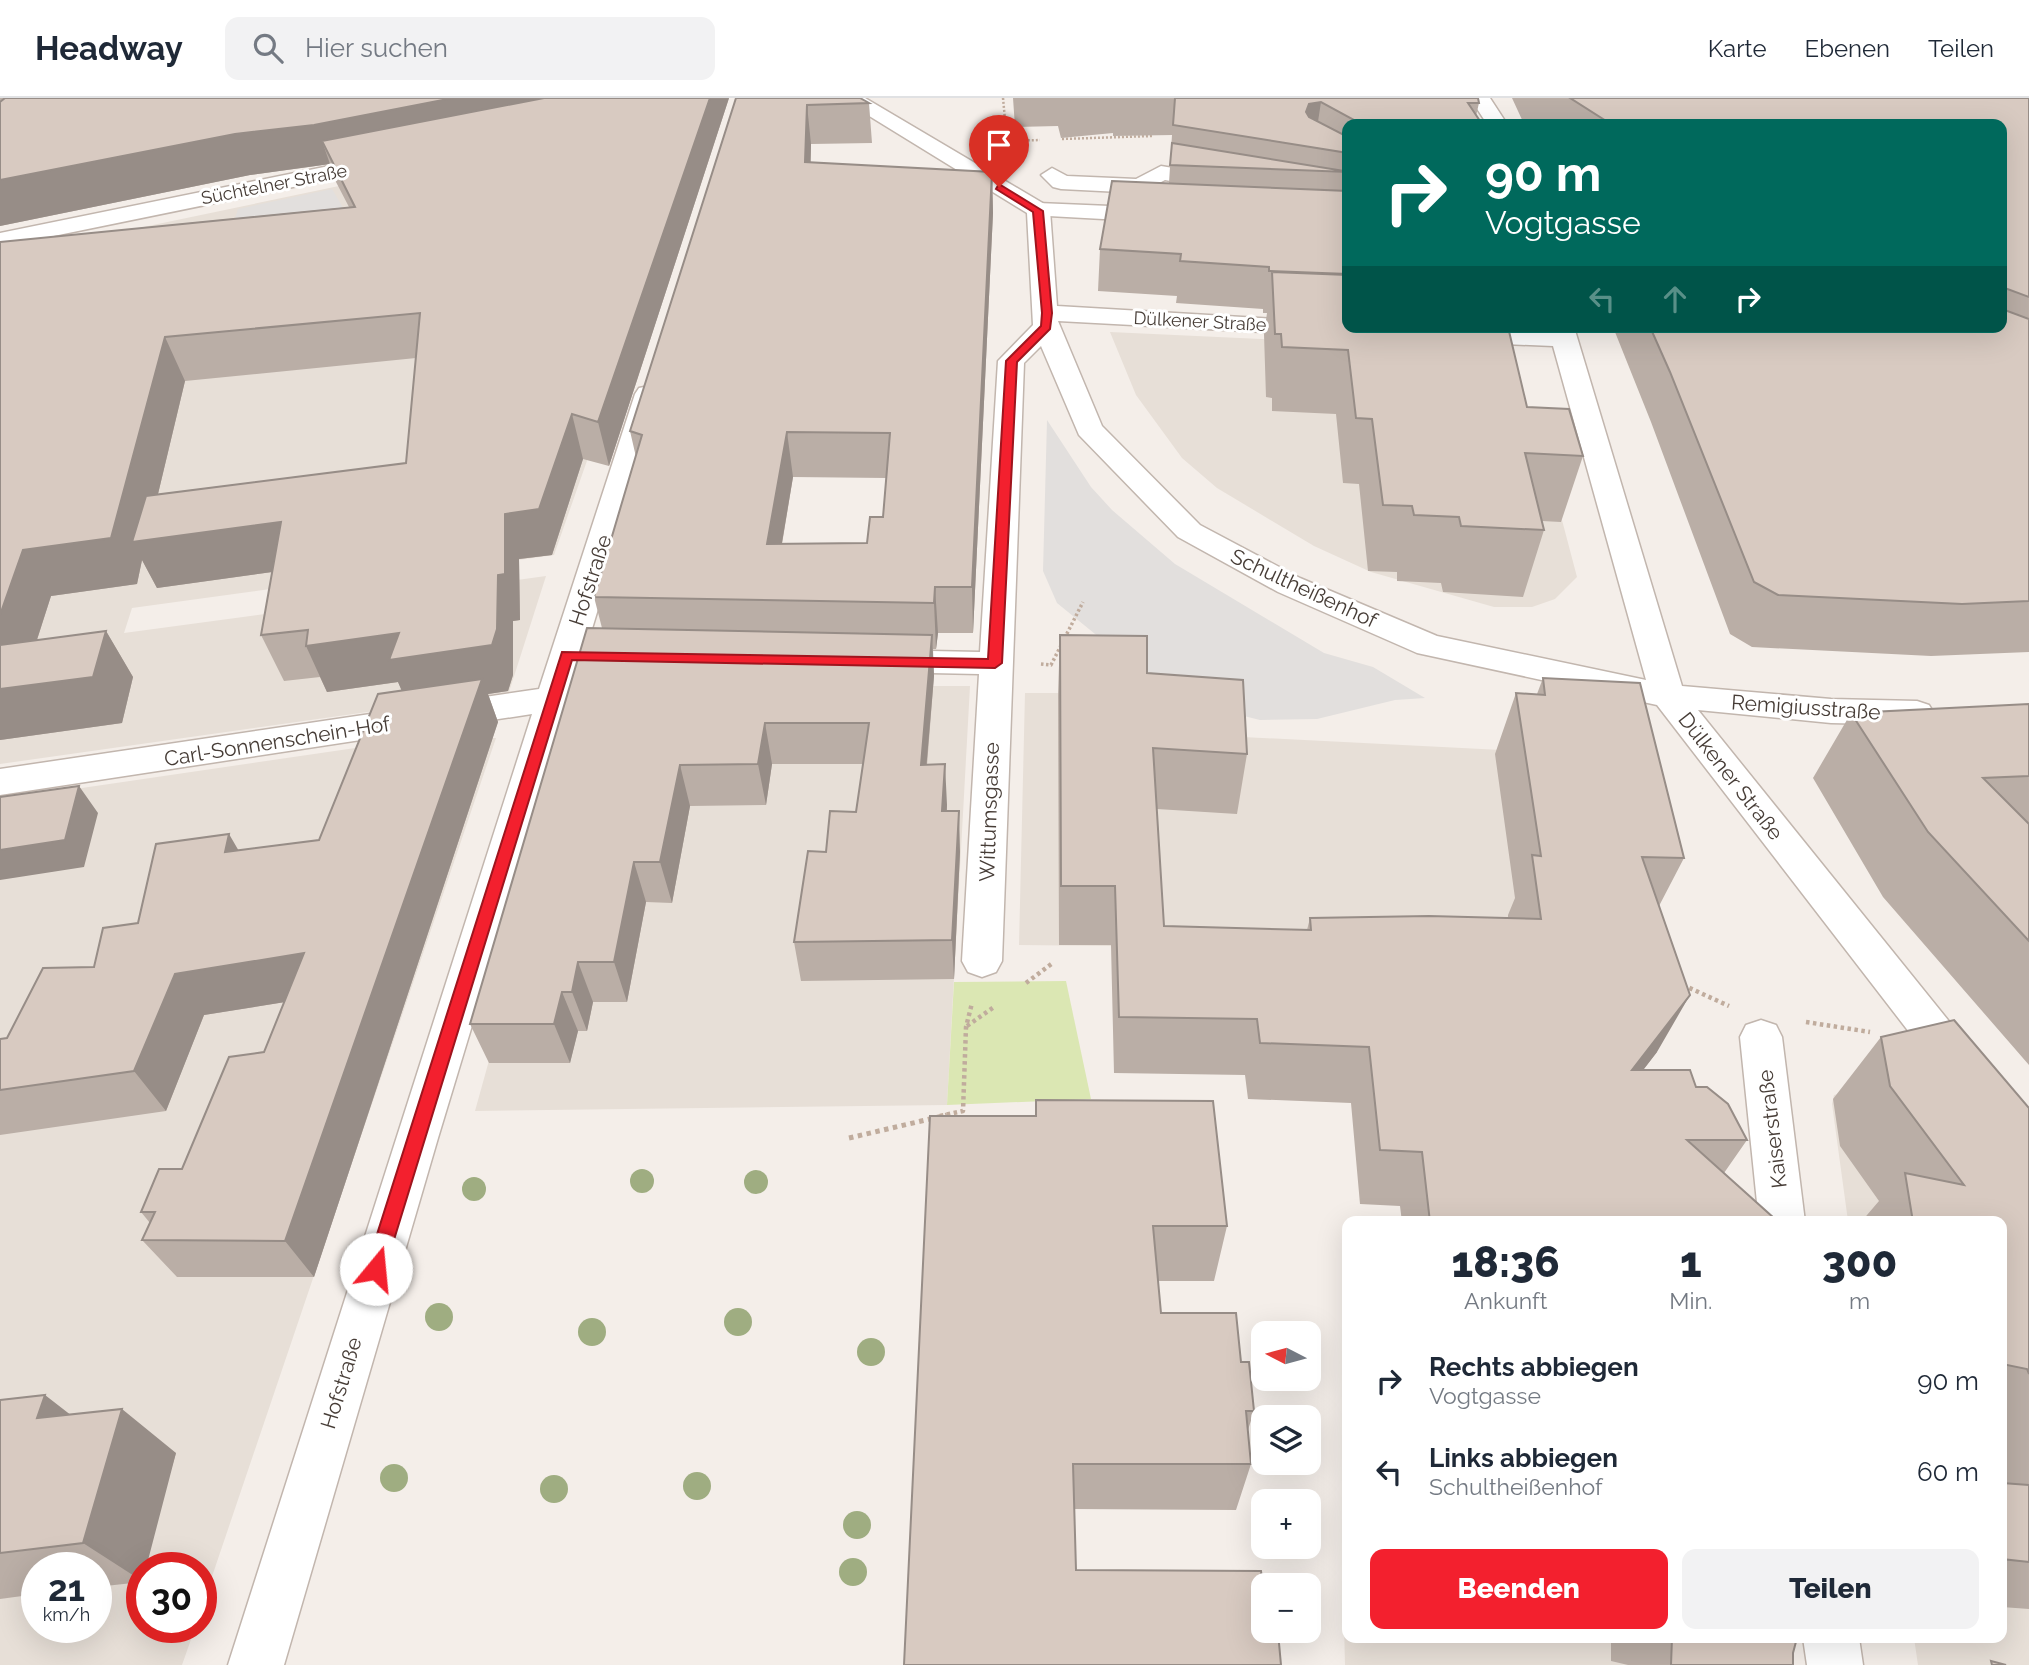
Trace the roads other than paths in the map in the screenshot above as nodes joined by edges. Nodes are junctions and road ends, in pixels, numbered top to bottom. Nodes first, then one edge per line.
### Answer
1 (850, 98) edge
2 (1480, 98) edge
3 (1494, 119) edge
4 (1159, 143) road end
5 (410, 157) edge
6 (1161, 173) junction
7 (1052, 175) dead end
8 (1241, 186) edge
9 (1038, 211) junction
10 (1185, 216) edge
11 (3, 239) edge
12 (1047, 320) junction
13 (1340, 328) edge
14 (1438, 333) edge
15 (1562, 333) edge
16 (658, 365) edge
17 (857, 661) edge
18 (995, 663) junction
19 (1668, 696) junction
20 (553, 699) junction
21 (1951, 715) edge
22 (0, 782) edge
23 (982, 961) road end
24 (1763, 1022) road end
25 (2029, 1145) edge
26 (1781, 1216) edge
27 (1833, 1643) edge
28 (256, 1665) edge
29 (1835, 1665) edge

1 - 9 street
2 - 3 street
4 - 6 street
5 - 11 street, Süchtelner Straße
6 - 7 street
6 - 8 street
9 - 10 street
9 - 12 street, Schultheißenhof
12 - 13 street, Dülkener Straße
12 - 18 street
12 - 19 street, Schultheißenhof
14 - 15 street, Dülkener Straße
15 - 19 street, Dülkener Straße
16 - 20 street, Hofstraße
17 - 18 street
18 - 23 street, Wittumsgasse
19 - 21 street, Remigiusstraße
19 - 25 street, Dülkener Straße
20 - 22 street, Carl-Sonnenschein-Hof
20 - 28 street, Hofstraße
24 - 26 street, Kaiserstraße
27 - 29 street

